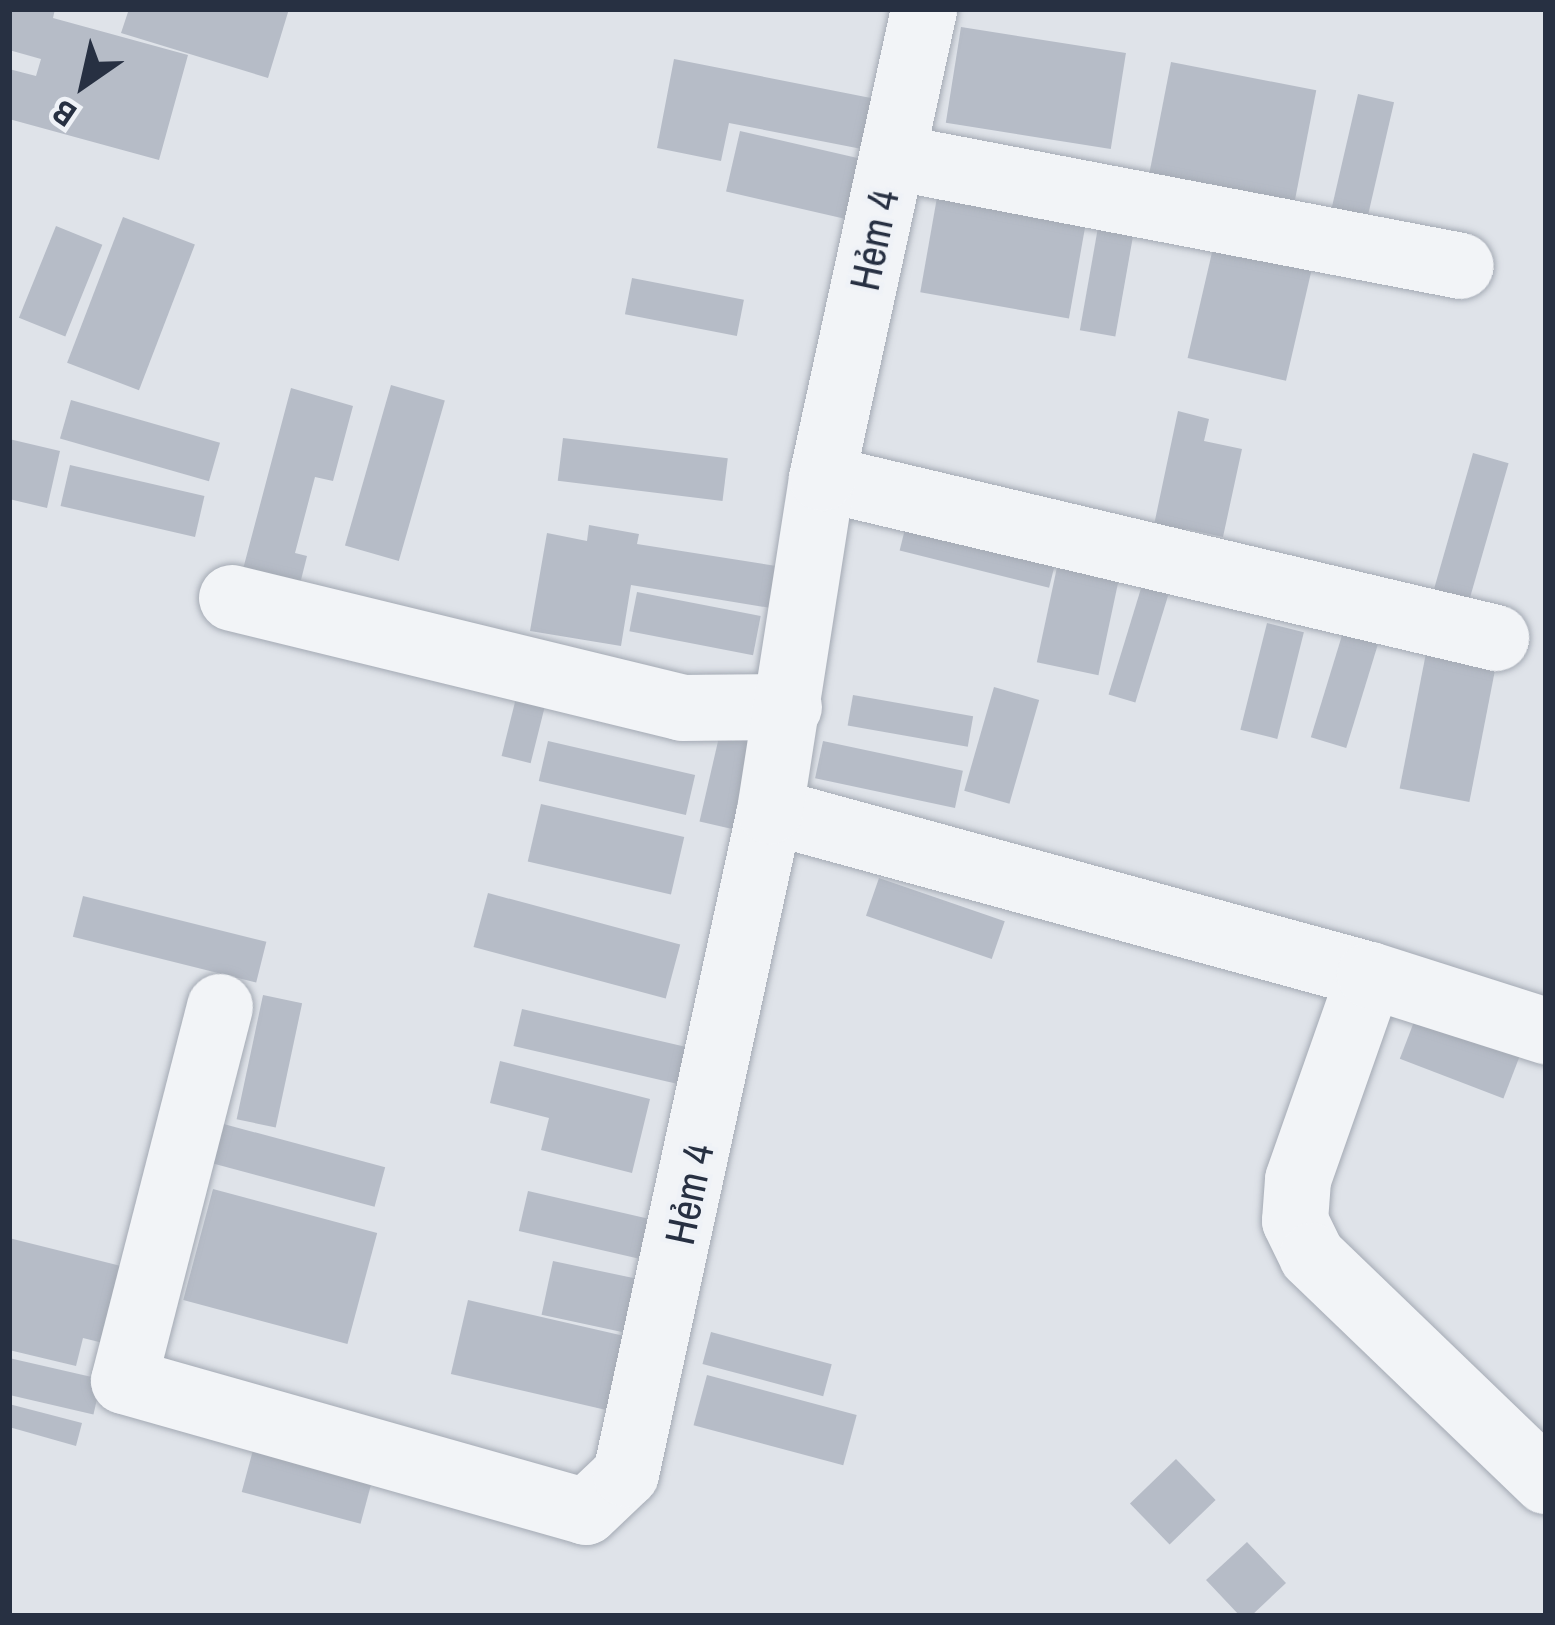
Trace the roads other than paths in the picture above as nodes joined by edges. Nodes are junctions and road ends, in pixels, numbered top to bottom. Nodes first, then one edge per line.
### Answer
1 (924, 9) edge
2 (893, 158) junction
3 (1461, 266) dead end
4 (822, 478) junction
5 (232, 598) dead end
6 (1496, 638) dead end
7 (789, 707) junction
8 (770, 811) junction
9 (1370, 975) junction
10 (220, 1007) dead end
11 (1546, 1031) edge
12 (1546, 1481) edge

1 - 2 street, Hẻm 4
2 - 3 street
2 - 4 street, Hẻm 4
4 - 6 street
4 - 7 street, Hẻm 4
5 - 7 street
7 - 8 street, Hẻm 4
8 - 9 street
8 - 10 street, Hẻm 4
9 - 11 street
9 - 12 street

